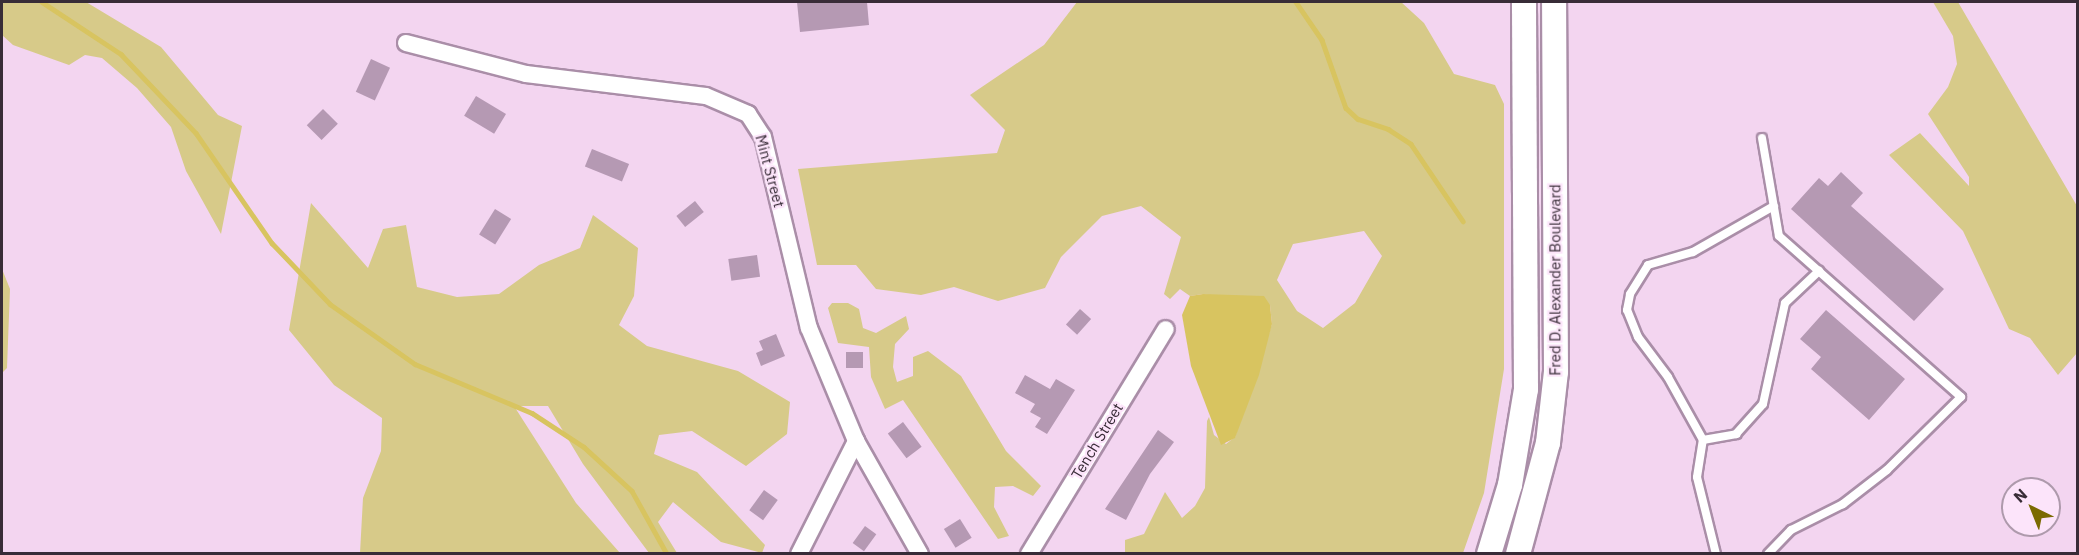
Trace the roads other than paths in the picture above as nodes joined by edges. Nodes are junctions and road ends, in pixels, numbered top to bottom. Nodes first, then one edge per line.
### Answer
1 (1524, 2) edge
2 (1554, 2) edge
3 (406, 43) dead end
4 (1762, 138) dead end
5 (1774, 206) junction
6 (1818, 271) junction
7 (1166, 329) dead end
8 (1703, 440) junction
9 (856, 441) junction
10 (799, 554) edge
11 (920, 554) edge
12 (1029, 554) edge
13 (1489, 554) edge
14 (1518, 554) edge
15 (1716, 554) edge
16 (1768, 554) edge

1 - 13 main road, Fred D. Alexander Boulevard
2 - 14 main road, Fred D. Alexander Boulevard
3 - 9 street, Mint Street
4 - 5 lane
5 - 6 lane
5 - 8 lane
6 - 8 lane
6 - 16 lane
7 - 12 street, Tench Street
8 - 15 lane
9 - 10 street
9 - 11 street, Mint Street

